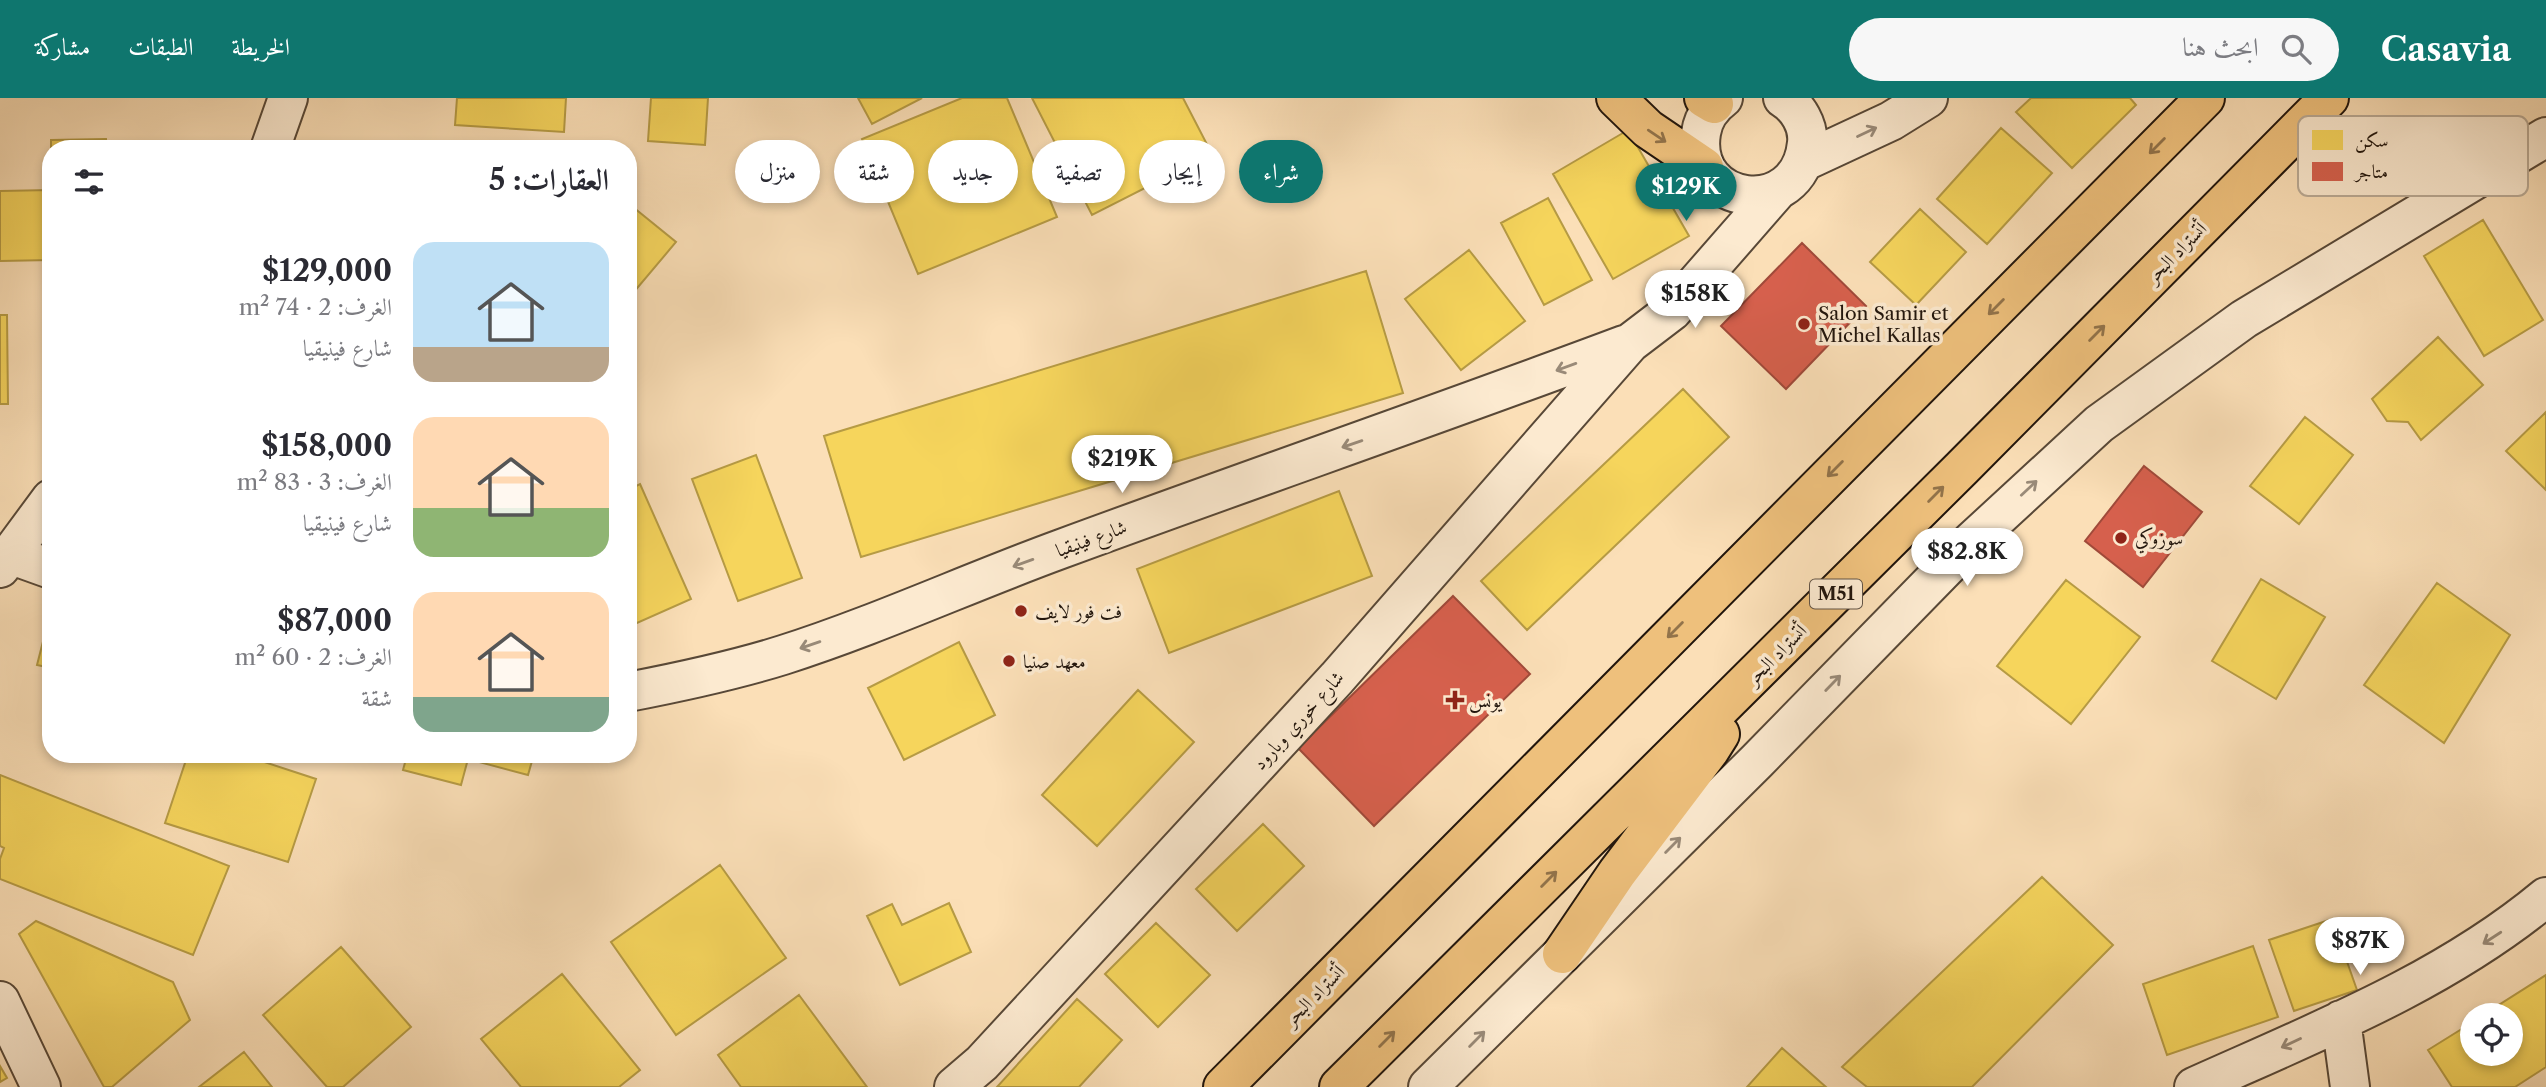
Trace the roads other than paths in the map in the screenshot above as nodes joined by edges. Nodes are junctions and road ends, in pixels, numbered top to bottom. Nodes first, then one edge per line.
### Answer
1 (288, 98) edge
2 (1616, 98) edge
3 (1783, 98) edge
4 (1928, 98) edge
5 (2205, 98) edge
6 (2329, 98) edge
7 (1714, 100) edge
8 (2311, 116) edge
9 (2298, 129) edge
10 (2546, 137) edge
11 (273, 140) edge
12 (2528, 148) edge
13 (1805, 161) junction
14 (1711, 175) junction
15 (1776, 192) junction
16 (2448, 196) edge
17 (1714, 265) junction
18 (1630, 343) junction
19 (42, 511) edge
20 (6, 561) edge
21 (42, 567) edge
22 (1756, 674) junction
23 (637, 690) edge
24 (2546, 897) edge
25 (1562, 954) junction
26 (0, 1001) edge
27 (2341, 1020) junction
28 (41, 1087) edge
29 (954, 1087) edge
30 (1223, 1087) edge
31 (1339, 1087) edge
32 (1428, 1087) edge
33 (2194, 1087) edge
34 (2350, 1087) edge

1 - 11 street
2 -> 14 main road
3 - 13 street
13 -> 4 street
5 -> 30 main road, أتستراد البحر
8 -> 6 main road, أتستراد البحر / M51
7 - 14 street
22 -> 9 main road, أتستراد البحر / M51
12 -> 10 street
13 - 15 street
14 - 15 street
14 - 17 street
15 - 17 street
25 -> 16 street
17 - 18 street
18 -> 23 street, شارع فينيقيا
18 - 29 street, شارع خوري وبارود
19 - 20 street
20 - 21 street
22 - 25 main road
31 -> 22 main road, أتستراد البحر / M51
24 -> 27 street
32 -> 25 street
26 - 28 street
27 -> 33 street
27 - 34 street

